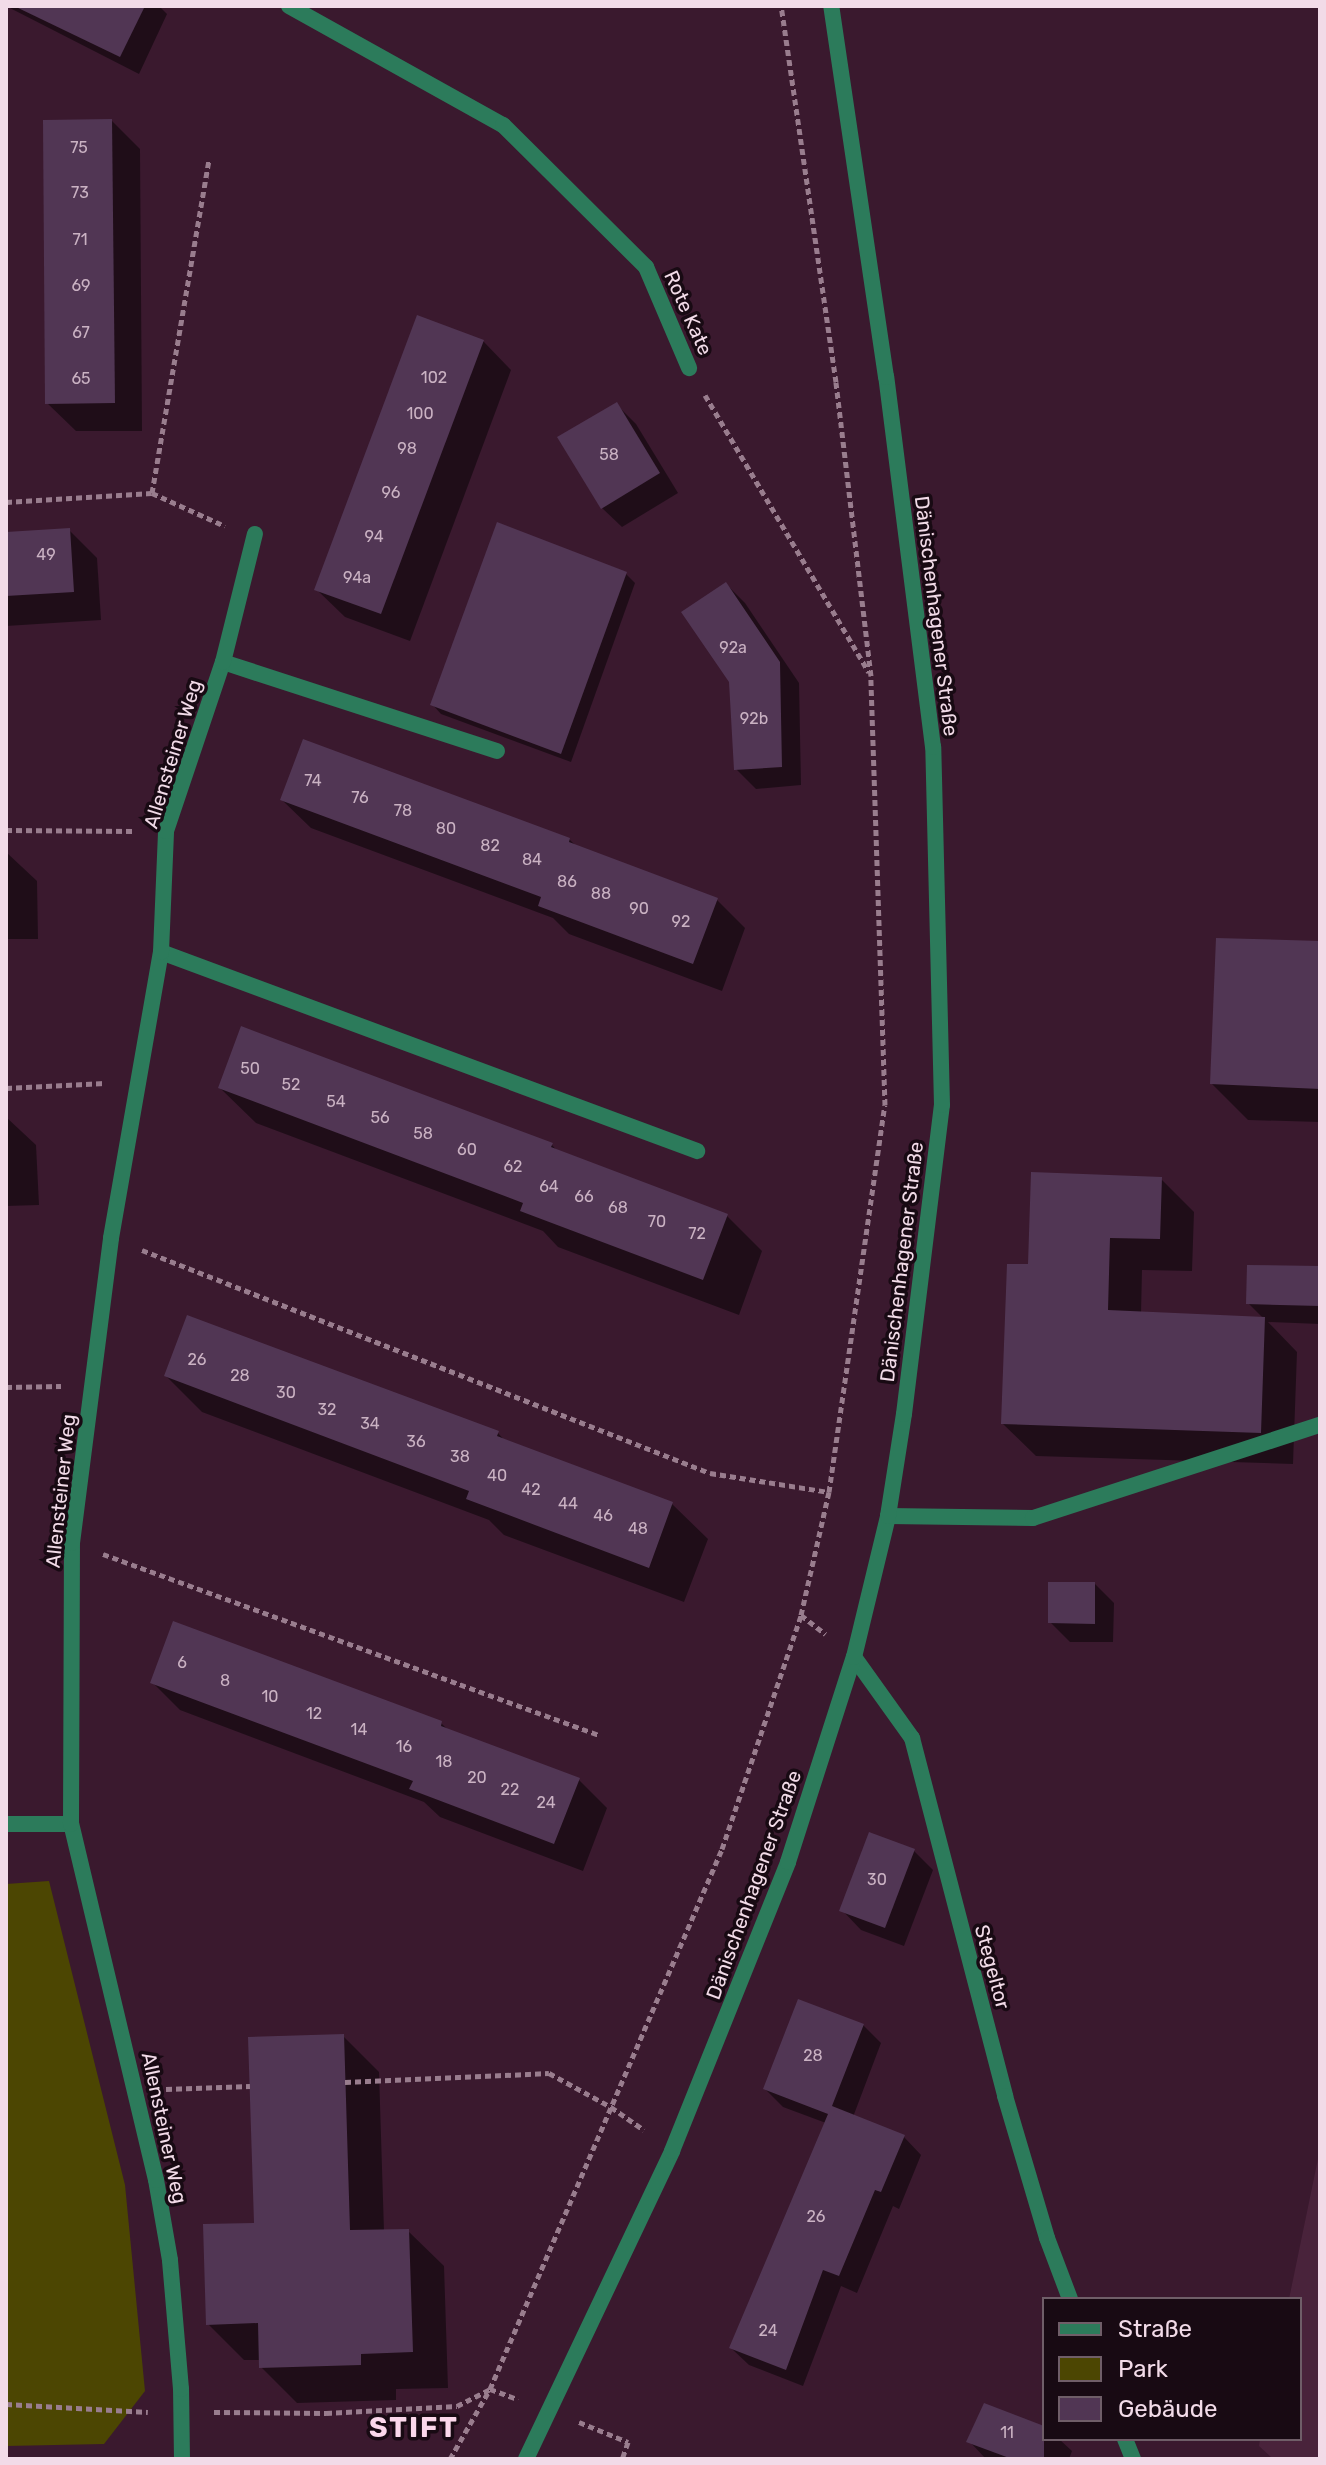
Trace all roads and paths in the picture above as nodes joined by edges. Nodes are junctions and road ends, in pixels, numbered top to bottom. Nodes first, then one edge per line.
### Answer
1 (289, 6) edge
2 (781, 6) edge
3 (831, 6) edge
4 (209, 160) dead end
5 (689, 368) joint
6 (152, 493) junction
7 (6, 502) edge
8 (255, 534) joint
9 (223, 662) junction
10 (871, 676) junction
11 (497, 751) dead end
12 (6, 830) edge
13 (166, 831) junction
14 (161, 952) junction
15 (140, 1082) junction
16 (6, 1088) edge
17 (697, 1151) dead end
18 (111, 1238) junction
19 (92, 1385) junction
20 (6, 1387) edge
21 (1320, 1425) edge
22 (829, 1492) junction
23 (888, 1516) junction
24 (72, 1543) junction
25 (854, 1657) junction
26 (599, 1735) dead end
27 (6, 1824) edge
28 (71, 1824) junction
29 (345, 2082) dead end
30 (250, 2086) dead end
31 (137, 2090) junction
32 (611, 2107) junction
33 (1069, 2297) edge
34 (490, 2389) junction
35 (6, 2404) edge
36 (182, 2412) junction
37 (182, 2459) edge
38 (450, 2459) edge
39 (526, 2459) edge

1 - 5 street, Rote Kate
2 - 10 path
3 - 23 street, Dänischenhagener Straße
4 - 6 path
5 - 10 path, Rote Kate
6 - 7 path
6 - 8 path
8 - 9 street, Allensteiner Weg
9 - 11 street
9 - 13 street, Allensteiner Weg
10 - 22 path
12 - 13 path
13 - 14 street, Allensteiner Weg
14 - 15 street, Allensteiner Weg
14 - 17 street
15 - 16 path
15 - 18 street, Allensteiner Weg
18 - 19 street, Allensteiner Weg
18 - 22 path
19 - 20 path
19 - 24 street, Allensteiner Weg
21 - 23 street
22 - 32 path
23 - 25 street, Dänischenhagener Straße
24 - 26 path
24 - 28 street, Allensteiner Weg
25 - 33 street, Stegeltor
25 - 39 street, Dänischenhagener Straße
27 - 28 street
28 - 31 street, Allensteiner Weg
29 - 32 path
30 - 31 path
31 - 36 street, Allensteiner Weg
32 - 34 path
34 - 36 path
34 - 38 path
35 - 36 path
36 - 37 street, Allensteiner Weg

